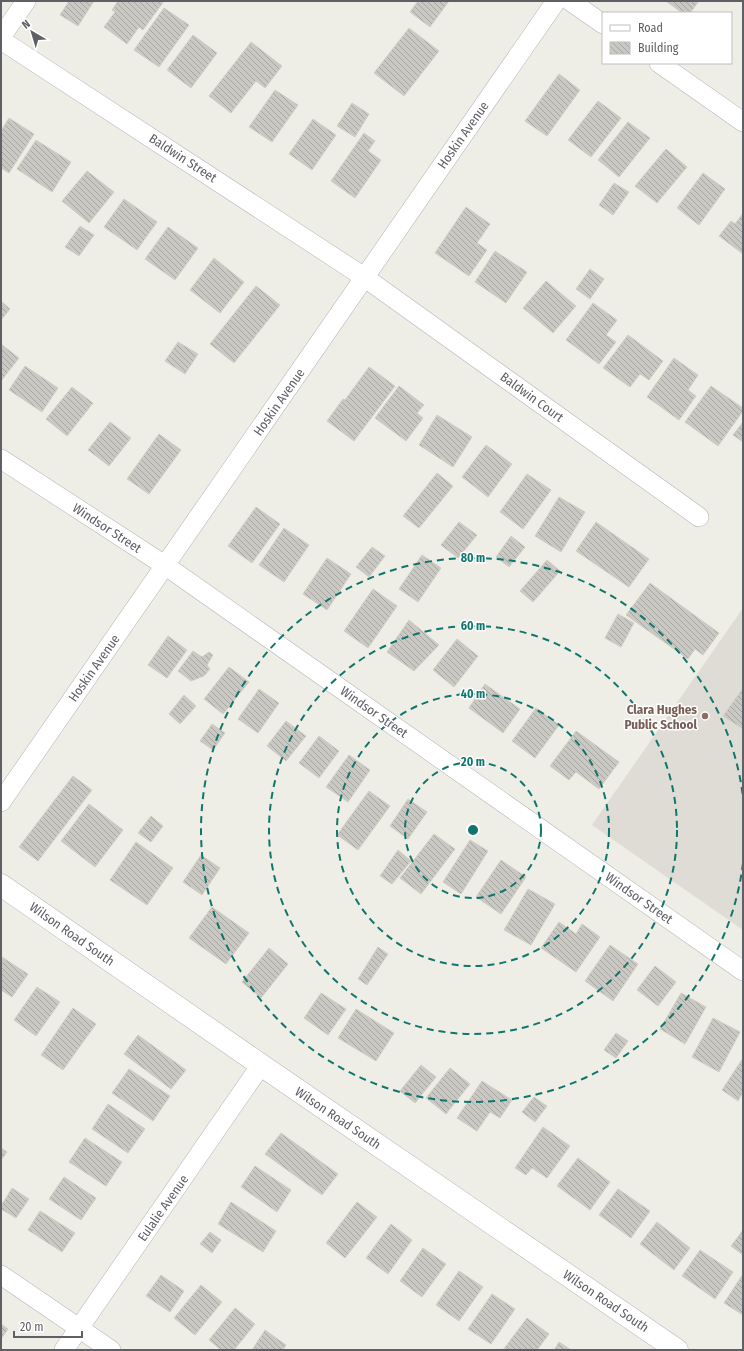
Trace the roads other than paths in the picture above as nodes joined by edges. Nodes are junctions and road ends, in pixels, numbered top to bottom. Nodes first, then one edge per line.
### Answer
1 (26, 1) edge
2 (556, 1) edge
3 (570, 1) edge
4 (602, 23) edge
5 (1, 37) edge
6 (1, 40) edge
7 (660, 64) edge
8 (743, 122) edge
9 (364, 277) junction
10 (1, 459) edge
11 (699, 518) dead end
12 (166, 566) junction
13 (1, 802) edge
14 (1, 885) edge
15 (743, 971) edge
16 (261, 1065) junction
17 (1, 1275) edge
18 (80, 1328) junction
19 (64, 1350) edge
20 (111, 1350) edge
21 (677, 1350) edge

1 - 5 street
2 - 9 street, Hoskin Avenue
3 - 4 street
6 - 9 street, Baldwin Street
7 - 8 street
9 - 11 street, Baldwin Court
9 - 12 street, Hoskin Avenue
10 - 12 street, Windsor Street
12 - 13 street, Hoskin Avenue
12 - 15 street, Windsor Street
14 - 16 main road, Wilson Road South
16 - 18 street, Eulalie Avenue
16 - 21 main road, Wilson Road South
17 - 18 street
18 - 19 street, Eulalie Avenue
18 - 20 street

